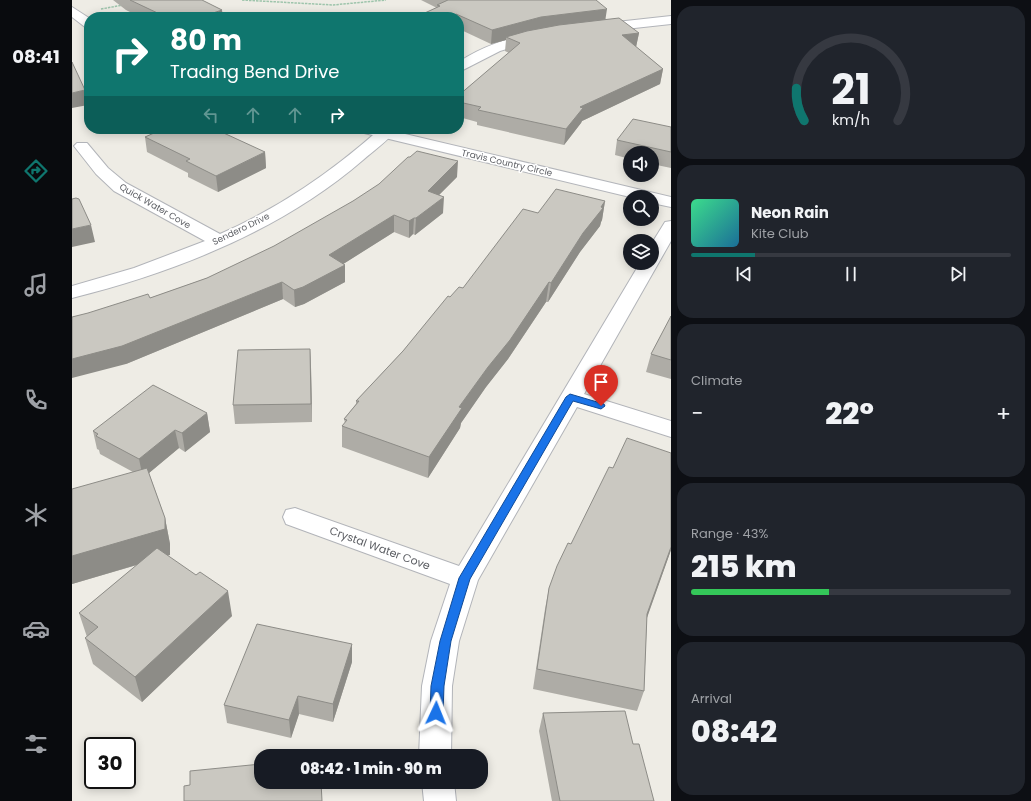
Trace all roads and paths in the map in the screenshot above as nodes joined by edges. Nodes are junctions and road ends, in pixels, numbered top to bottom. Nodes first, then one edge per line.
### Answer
1 (242, 0) edge
2 (386, 0) edge
3 (129, 5) dead end
4 (74, 13) edge
5 (84, 20) edge
6 (671, 20) edge
7 (656, 21) junction
8 (585, 30) edge
9 (671, 32) edge
10 (546, 34) edge
11 (464, 65) edge
12 (383, 134) edge
13 (398, 134) edge
14 (82, 146) dead end
15 (623, 190) edge
16 (659, 199) edge
17 (671, 202) edge
18 (671, 226) edge
19 (219, 241) junction
20 (659, 246) edge
21 (645, 270) edge
22 (72, 292) edge
23 (570, 397) junction
24 (671, 429) edge
25 (295, 517) dead end
26 (465, 578) junction
27 (435, 749) edge
28 (439, 789) edge
29 (440, 801) edge

1 - 2 path
3 - 4 path
4 - 5 street
6 - 7 street
7 - 8 street
7 - 9 street
10 - 11 street
12 - 19 street, Sendero Drive
13 - 15 street, Travis Country Circle
14 - 19 street, Quick Water Cove
16 - 17 street, Travis Country Circle
18 - 20 street
19 - 22 street, Sendero Drive
21 - 23 street
23 - 24 street
23 - 26 street
25 - 26 street, Crystal Water Cove
26 - 27 street
28 - 29 street

